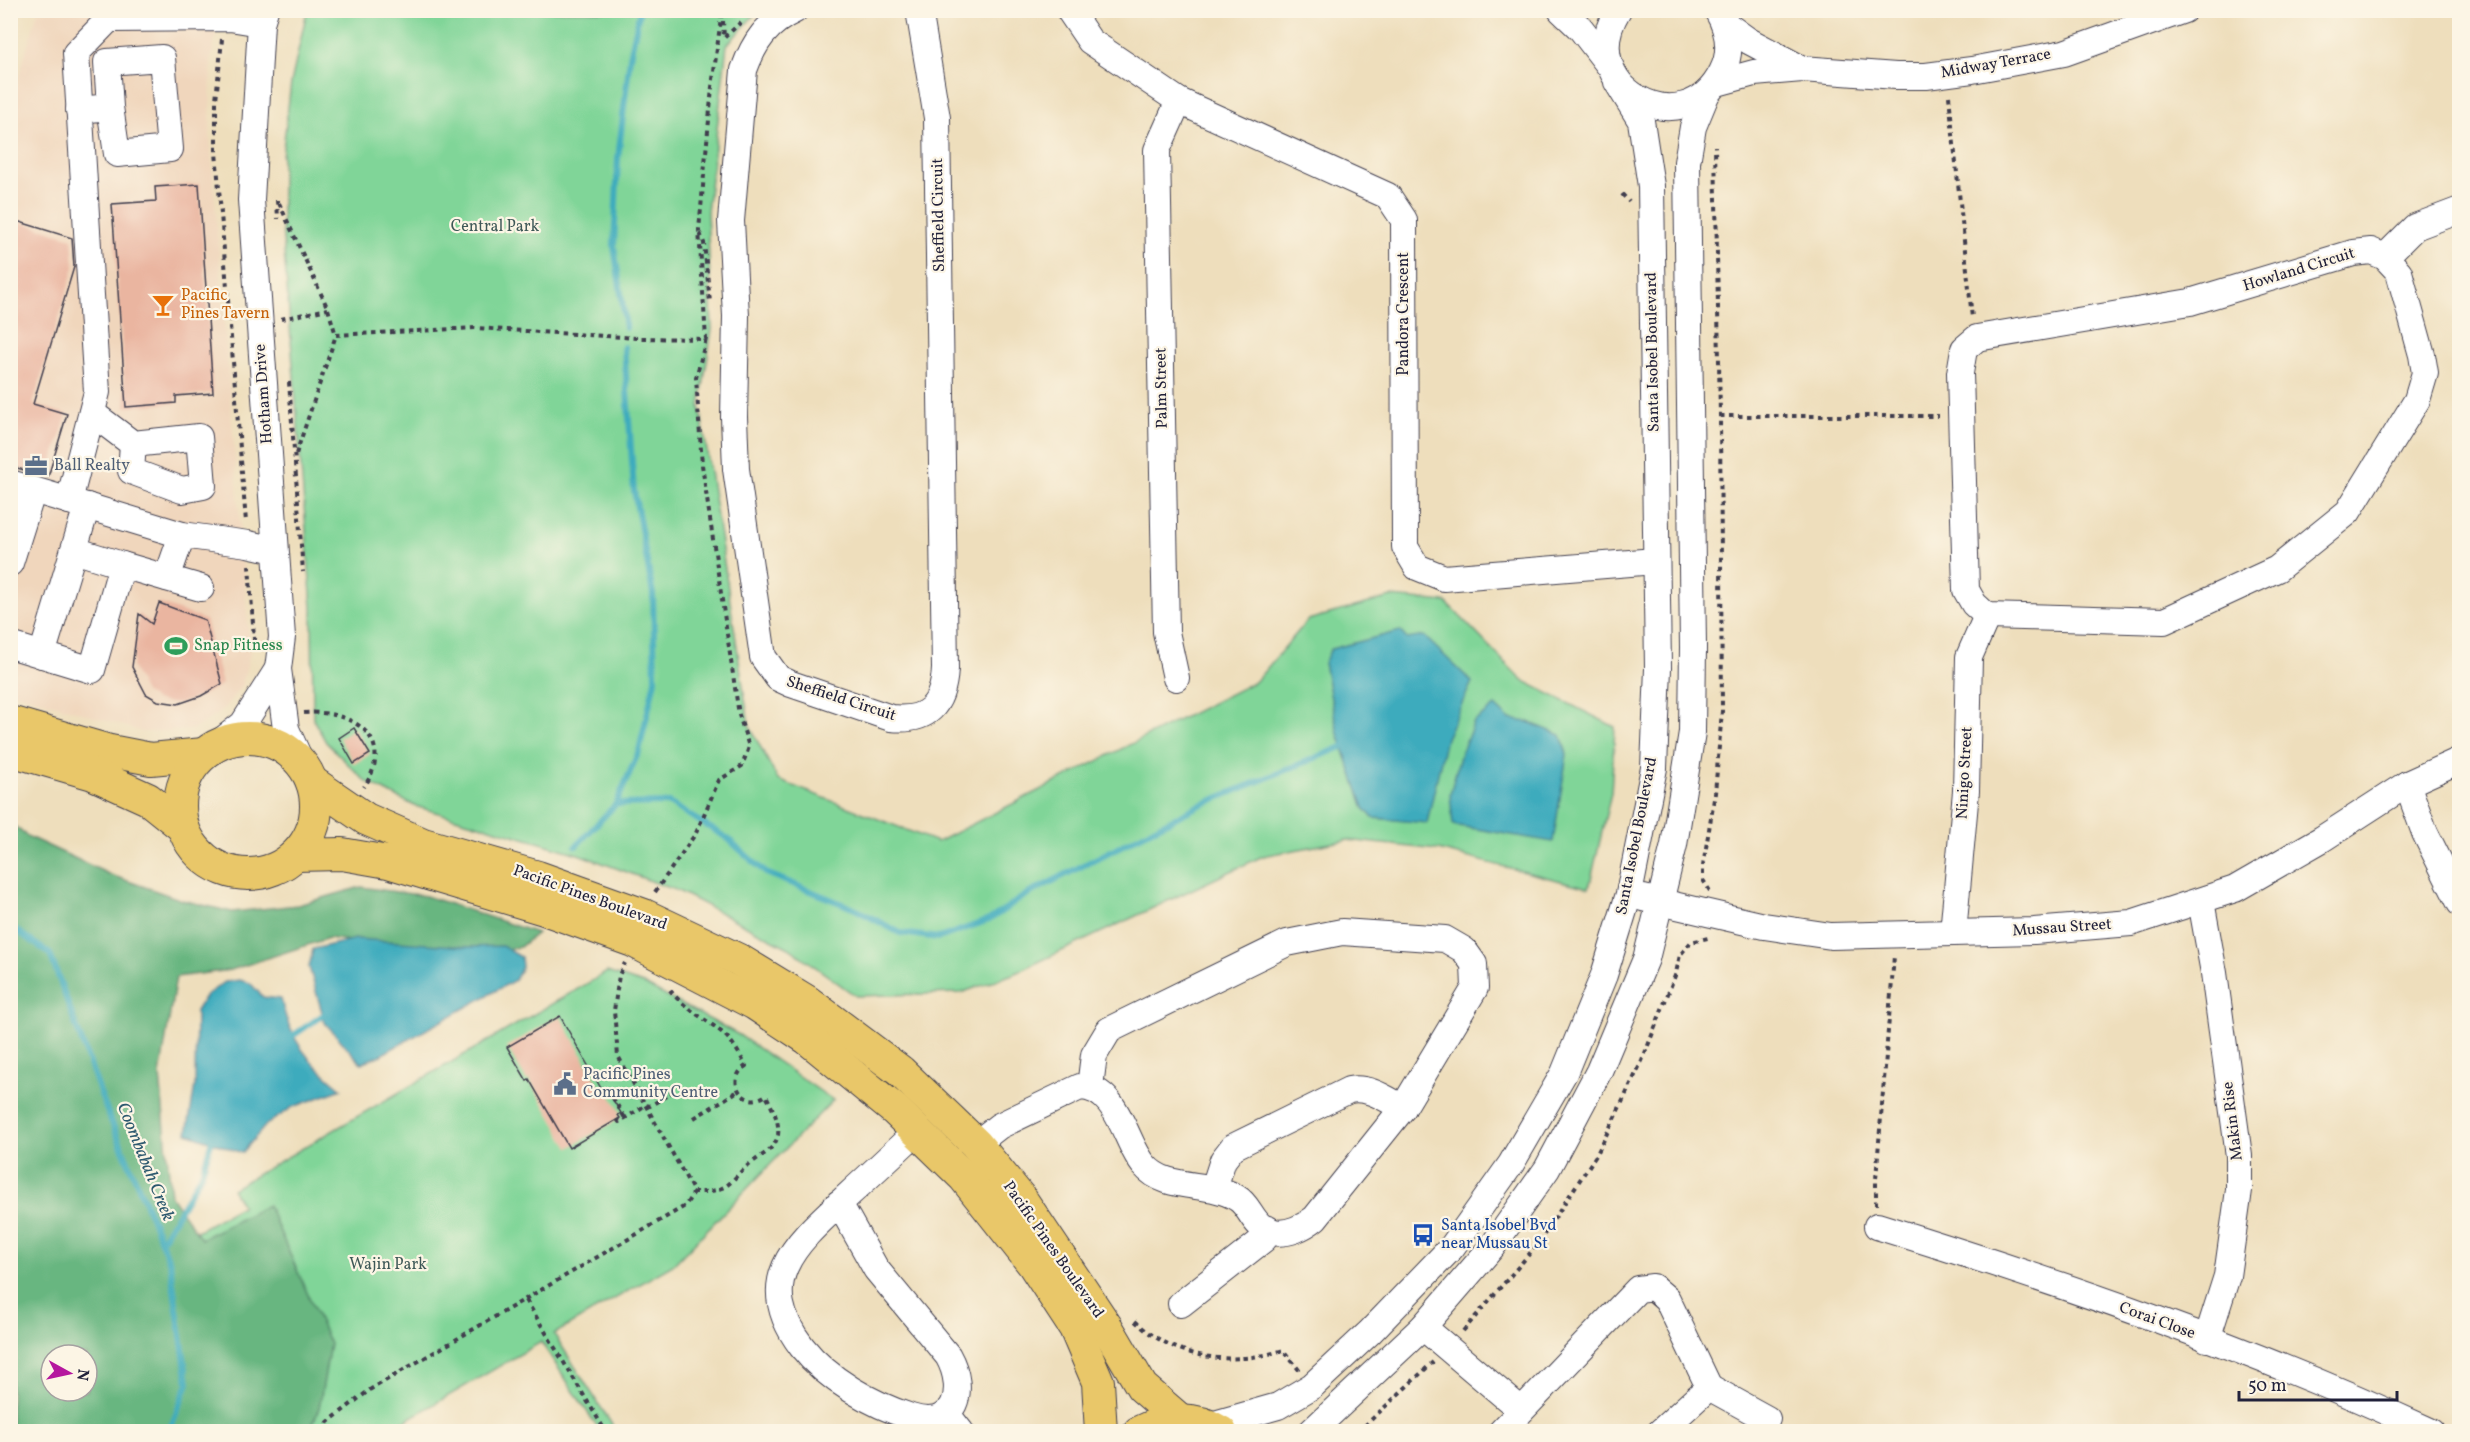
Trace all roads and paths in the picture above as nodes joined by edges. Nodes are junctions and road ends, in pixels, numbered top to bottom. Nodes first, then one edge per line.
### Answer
1 (795, 10) edge
2 (919, 10) edge
3 (1069, 10) edge
4 (1561, 10) edge
5 (1618, 10) edge
6 (2184, 10) edge
7 (263, 17) edge
8 (1720, 17) edge
9 (230, 18) junction
10 (745, 18) dead end
11 (1802, 69) junction
12 (1613, 73) junction
13 (1712, 88) junction
14 (1949, 95) dead end
15 (1179, 101) junction
16 (110, 107) dead end
17 (79, 110) junction
18 (251, 200) junction
19 (2460, 210) edge
20 (2385, 257) junction
21 (328, 309) junction
22 (260, 324) junction
23 (336, 335) junction
24 (1977, 338) junction
25 (706, 339) junction
26 (92, 413) junction
27 (1720, 416) dead end
28 (1961, 417) junction
29 (133, 444) dead end
30 (295, 458) dead end
31 (22, 487) edge
32 (78, 504) junction
33 (182, 535) junction
34 (248, 544) junction
35 (74, 550) junction
36 (275, 550) junction
37 (1655, 561) junction
38 (10, 563) edge
39 (122, 565) junction
40 (167, 578) junction
41 (201, 588) dead end
42 (1987, 616) junction
43 (10, 645) edge
44 (42, 655) junction
45 (254, 661) dead end
46 (278, 669) junction
47 (1176, 678) dead end
48 (292, 713) junction
49 (10, 722) edge
50 (10, 750) edge
51 (209, 750) junction
52 (2460, 760) edge
53 (307, 772) junction
54 (2407, 784) junction
55 (361, 792) dead end
56 (183, 827) junction
57 (296, 855) junction
58 (1629, 894) junction
59 (653, 895) dead end
60 (2201, 901) junction
61 (1660, 903) junction
62 (2460, 903) edge
63 (1953, 933) junction
64 (1896, 934) junction
65 (627, 957) dead end
66 (625, 963) junction
67 (632, 966) dead end
68 (666, 984) dead end
69 (1090, 1087) junction
70 (677, 1089) dead end
71 (608, 1090) dead end
72 (738, 1091) junction
73 (646, 1105) junction
74 (1403, 1108) junction
75 (625, 1118) junction
76 (694, 1118) dead end
77 (617, 1119) dead end
78 (917, 1131) junction
79 (976, 1144) junction
80 (1214, 1188) junction
81 (694, 1192) junction
82 (839, 1203) junction
83 (1877, 1226) joint
84 (1268, 1229) junction
85 (526, 1300) junction
86 (1181, 1304) dead end
87 (1423, 1327) junction
88 (2207, 1339) junction
89 (1709, 1387) junction
90 (1521, 1410) junction
91 (1179, 1419) junction
92 (1767, 1419) dead end
93 (953, 1422) edge
94 (1216, 1428) edge
95 (324, 1431) edge
96 (606, 1431) edge
97 (1101, 1431) edge
98 (1139, 1431) edge
99 (1311, 1431) edge
100 (1502, 1431) edge
101 (1660, 1431) edge
102 (2432, 1431) edge

1 - 2 street, Sheffield Circuit
3 - 15 street, Pandora Crescent
4 - 12 street
5 - 12 street
6 - 11 street, Midway Terrace
7 - 9 street
7 - 18 street, Hotham Drive
8 - 11 street, Midway Terrace
8 - 13 street, Santa Isobel Boulevard
9 - 17 street
9 - 34 path
10 - 25 path
11 - 13 street, Midway Terrace
12 - 13 street, Midway Terrace
12 - 37 street, Santa Isobel Boulevard
13 - 61 street, Santa Isobel Boulevard
14 - 24 path
15 - 37 street, Pandora Crescent
15 - 47 street, Palm Street
16 - 17 street
17 - 26 street
18 - 21 path
18 - 22 street, Hotham Drive
19 - 20 street
20 - 24 street, Howland Circuit
20 - 42 street
21 - 22 path
21 - 23 path
22 - 36 street, Hotham Drive
23 - 25 path
23 - 30 path
24 - 28 street
25 - 59 path
26 - 29 street
26 - 32 street
27 - 28 path
28 - 42 street
31 - 32 street
31 - 38 street
32 - 33 street
32 - 35 street
33 - 34 street
33 - 40 street
34 - 36 street
34 - 45 path
35 - 39 street
35 - 44 street
36 - 46 street, Hotham Drive
37 - 58 street, Santa Isobel Boulevard
39 - 40 street
39 - 44 street
40 - 41 street
42 - 63 street, Ninigo Street
43 - 44 street
46 - 48 street, Hotham Drive
46 - 51 street, Hotham Drive
48 - 53 street, Hotham Drive
48 - 55 path
49 - 51 main road
50 - 56 main road
51 - 53 main road
51 - 56 main road
52 - 54 street, Mussau Street
53 - 57 main road
53 - 79 main road, Pacific Pines Boulevard
54 - 60 street, Mussau Street
54 - 62 street
56 - 57 main road
57 - 78 main road, Pacific Pines Boulevard
58 - 61 street, Mussau Street
58 - 94 street, Santa Isobel Boulevard
60 - 63 street, Mussau Street
60 - 88 street, Makin Rise
61 - 64 street, Mussau Street
61 - 87 street, Santa Isobel Boulevard
63 - 64 street, Mussau Street
64 - 83 path
65 - 66 path
66 - 67 path
66 - 73 path
68 - 72 path
69 - 74 street
69 - 79 street
69 - 80 street
70 - 73 path
71 - 75 path
72 - 76 path
72 - 81 path
73 - 75 path
73 - 81 path
74 - 80 street
74 - 84 street
75 - 77 path
78 - 82 street
78 - 97 main road, Pacific Pines Boulevard
79 - 91 main road, Pacific Pines Boulevard
80 - 84 street
81 - 85 path
82 - 93 street
82 - 93 street
83 - 88 street, Corai Close
84 - 86 street
85 - 95 path
85 - 96 path
87 - 90 street
87 - 99 street, Santa Isobel Boulevard
88 - 102 street, Corai Close
89 - 90 street
89 - 92 street
89 - 101 street
90 - 100 street
91 - 94 main road
91 - 98 main road

